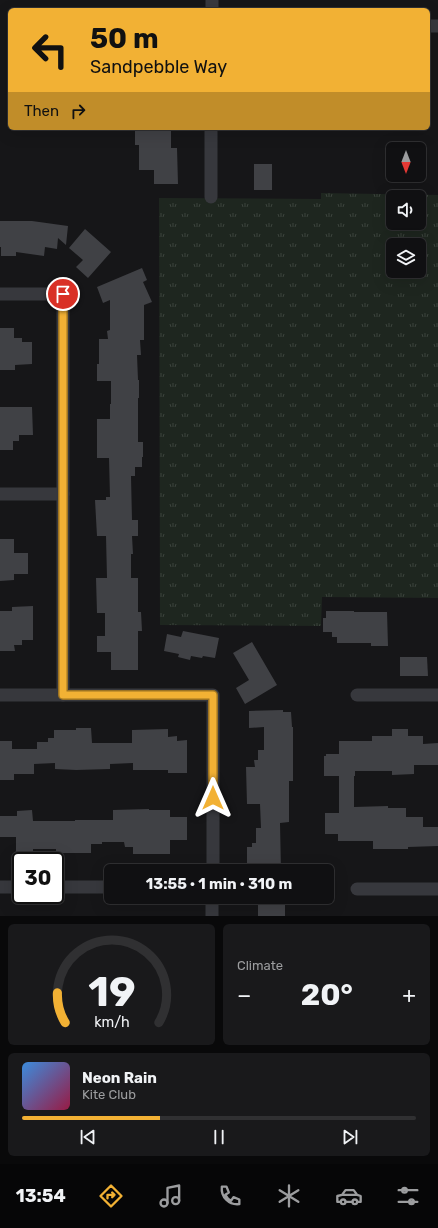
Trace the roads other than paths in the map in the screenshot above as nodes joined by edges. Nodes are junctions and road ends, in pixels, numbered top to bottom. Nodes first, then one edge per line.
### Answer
1 (211, 130) edge
2 (211, 197) dead end
3 (0, 294) edge
4 (0, 494) edge
5 (63, 494) junction
6 (0, 695) edge
7 (63, 695) junction
8 (357, 695) dead end
9 (438, 695) edge
10 (212, 864) edge
11 (0, 887) edge
12 (12, 887) edge
13 (64, 887) edge
14 (104, 887) edge
15 (357, 889) dead end
16 (438, 889) edge
17 (212, 904) edge
18 (212, 916) edge

1 - 2 street
3 - 5 street
4 - 5 street
5 - 7 street
6 - 7 street
7 - 10 street
8 - 9 street
11 - 12 street
13 - 14 street
15 - 16 street
17 - 18 street

